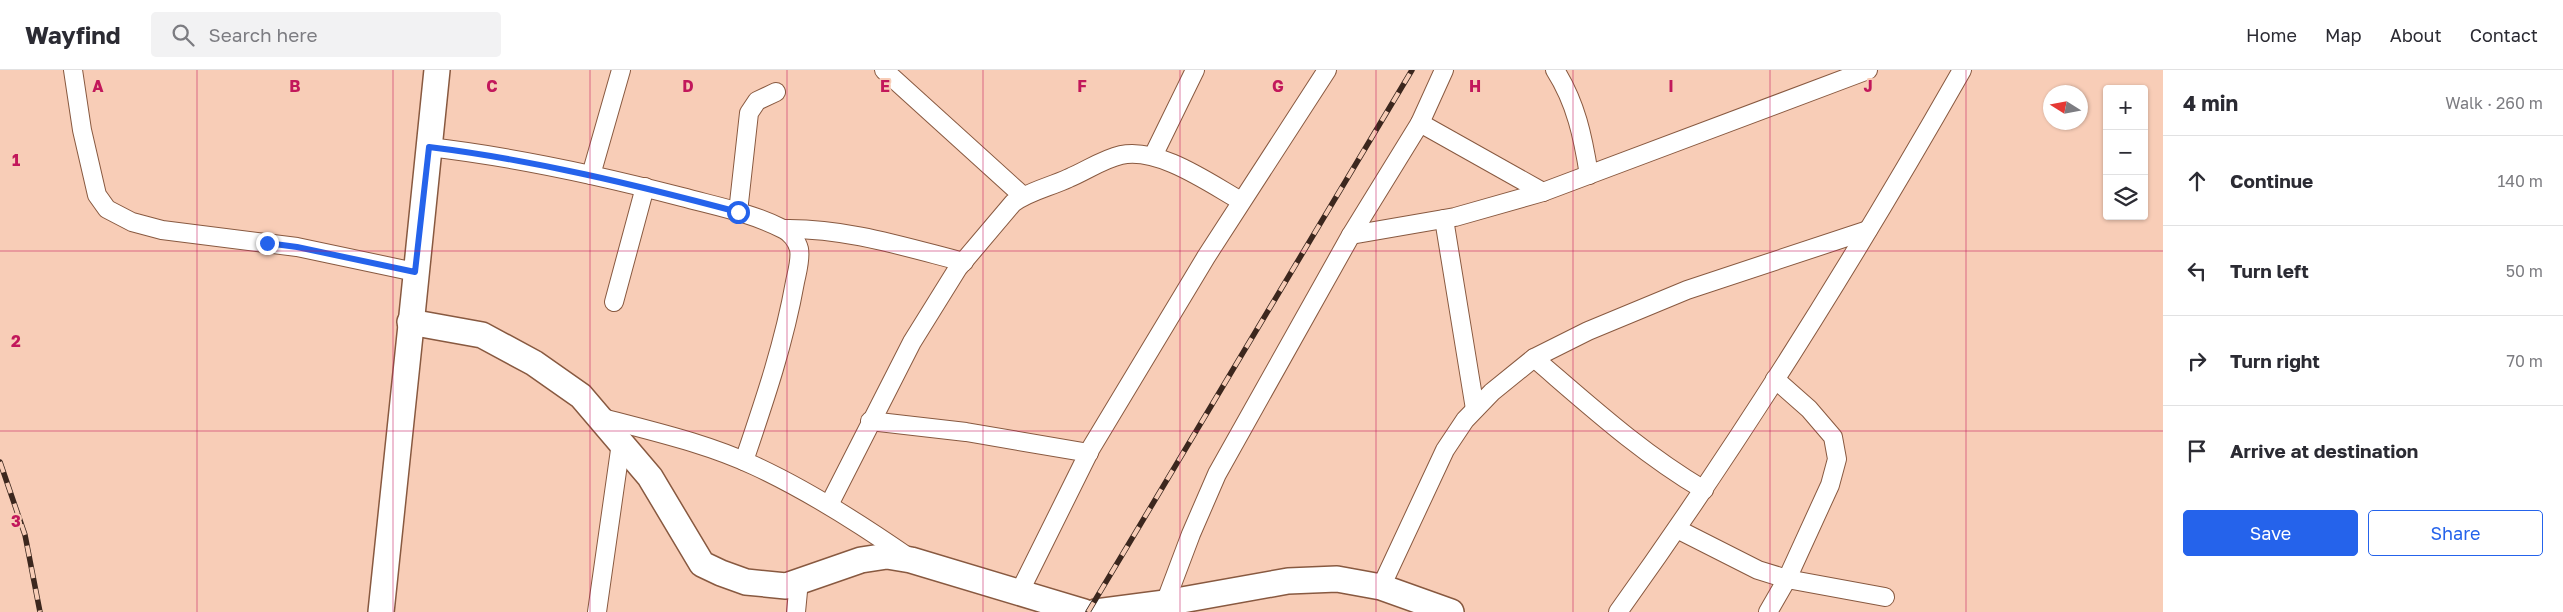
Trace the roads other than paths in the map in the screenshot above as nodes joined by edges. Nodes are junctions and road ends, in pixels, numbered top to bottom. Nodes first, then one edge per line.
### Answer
1 (73, 70) edge
2 (437, 70) edge
3 (621, 70) edge
4 (884, 70) edge
5 (1195, 70) edge
6 (1327, 70) edge
7 (1444, 70) edge
8 (1555, 70) edge
9 (1868, 70) edge
10 (1962, 70) edge
11 (776, 92) dead end
12 (1420, 123) junction
13 (429, 147) junction
14 (1153, 156) junction
15 (1589, 174) junction
16 (591, 175) junction
17 (645, 187) junction
18 (1543, 192) junction
19 (1023, 196) junction
20 (1241, 201) junction
21 (738, 212) junction
22 (1444, 219) junction
23 (785, 229) junction
24 (1868, 230) junction
25 (1351, 235) junction
26 (964, 262) junction
27 (415, 272) junction
28 (614, 302) dead end
29 (410, 322) junction
30 (1534, 358) junction
31 (1775, 379) junction
32 (1475, 409) junction
33 (599, 417) junction
34 (870, 421) junction
35 (621, 443) junction
36 (1089, 453) junction
37 (744, 461) junction
38 (1704, 490) junction
39 (829, 505) junction
40 (1677, 529) junction
41 (911, 560) junction
42 (1787, 579) junction
43 (799, 581) junction
44 (1381, 587) junction
45 (1019, 593) junction
46 (1885, 597) dead end
47 (1166, 603) junction
48 (381, 612) edge
49 (596, 612) edge
50 (796, 612) edge
51 (1084, 612) edge
52 (1096, 612) edge
53 (1451, 612) edge
54 (1618, 612) edge
55 (1768, 612) edge

1 - 27 street
2 - 13 street
3 - 16 street
4 - 19 street
5 - 14 street
6 - 20 street
7 - 12 street
8 - 15 street
9 - 15 street
10 - 24 street
11 - 21 street
12 - 18 street
12 - 25 street
13 - 16 street
13 - 27 street
14 - 19 street
14 - 20 street
15 - 18 street
16 - 17 street
17 - 21 street
17 - 28 street
18 - 22 street
19 - 26 street
20 - 36 street
21 - 23 street
22 - 25 street
22 - 32 street
23 - 26 street
23 - 37 street
24 - 30 street
24 - 31 street
25 - 47 street
26 - 34 street
27 - 29 street
29 - 33 street
29 - 48 street
30 - 32 street
30 - 38 street
31 - 38 street
31 - 42 street
32 - 44 street
33 - 35 street
33 - 37 street
34 - 36 street
34 - 39 street
35 - 43 street
35 - 49 street
36 - 45 street
37 - 39 street
38 - 40 street
39 - 41 street
40 - 42 street
40 - 54 street
41 - 43 street
41 - 45 street
42 - 46 street
42 - 55 street
43 - 50 street
44 - 47 street
44 - 53 street
45 - 51 street
47 - 52 street

